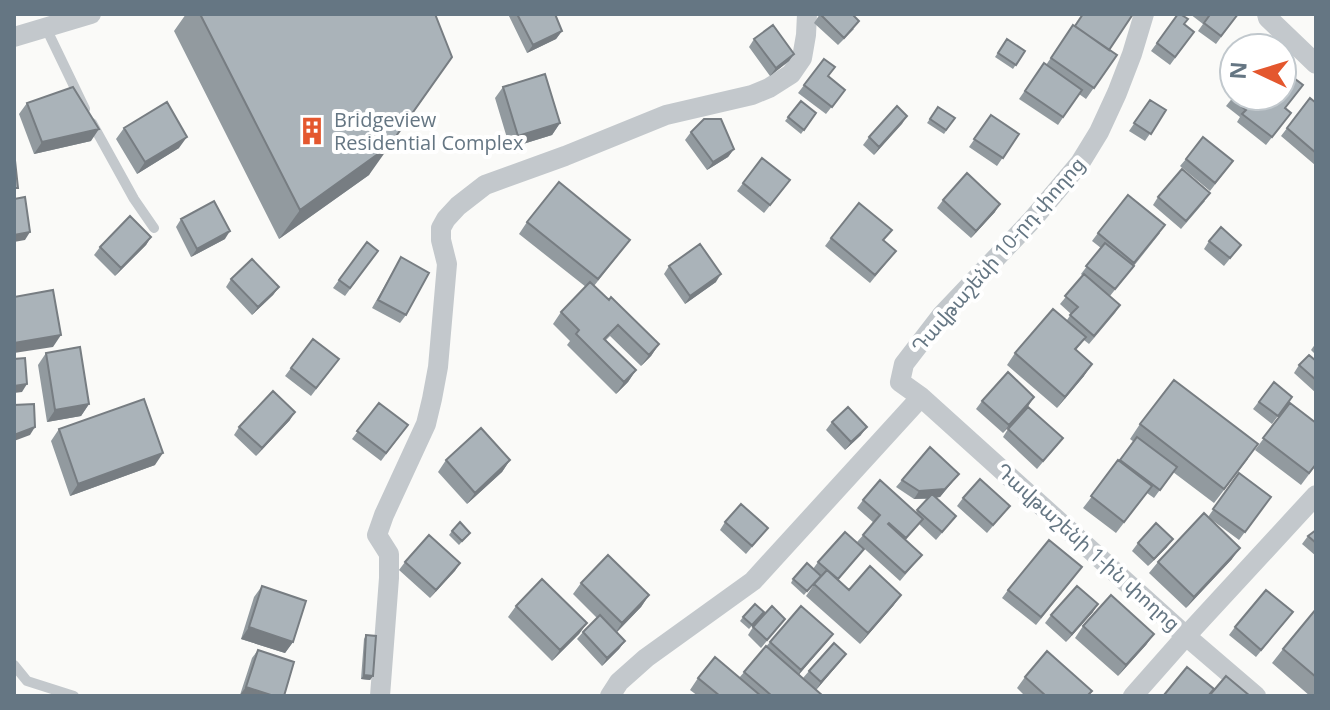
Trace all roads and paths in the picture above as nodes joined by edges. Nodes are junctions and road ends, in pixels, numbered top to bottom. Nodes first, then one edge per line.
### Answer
1 (91, 14) edge
2 (807, 14) edge
3 (1144, 14) edge
4 (1267, 14) edge
5 (46, 28) junction
6 (14, 37) edge
7 (1316, 64) edge
8 (154, 228) dead end
9 (921, 397) junction
10 (1316, 495) edge
11 (1186, 636) junction
12 (14, 665) edge
13 (74, 696) edge
14 (380, 696) edge
15 (610, 696) edge
16 (1133, 696) edge
17 (1256, 696) edge

1 - 5 street
2 - 14 street
3 - 9 street, Դավթաշենի 10-րդ փողոց
4 - 7 street
5 - 6 street
5 - 8 lane
9 - 11 street, Դավթաշենի 1-ին փողոց
9 - 15 street
10 - 11 street
11 - 16 street
11 - 17 street, Դավթաշենի 1-ին փողոց
12 - 13 lane

